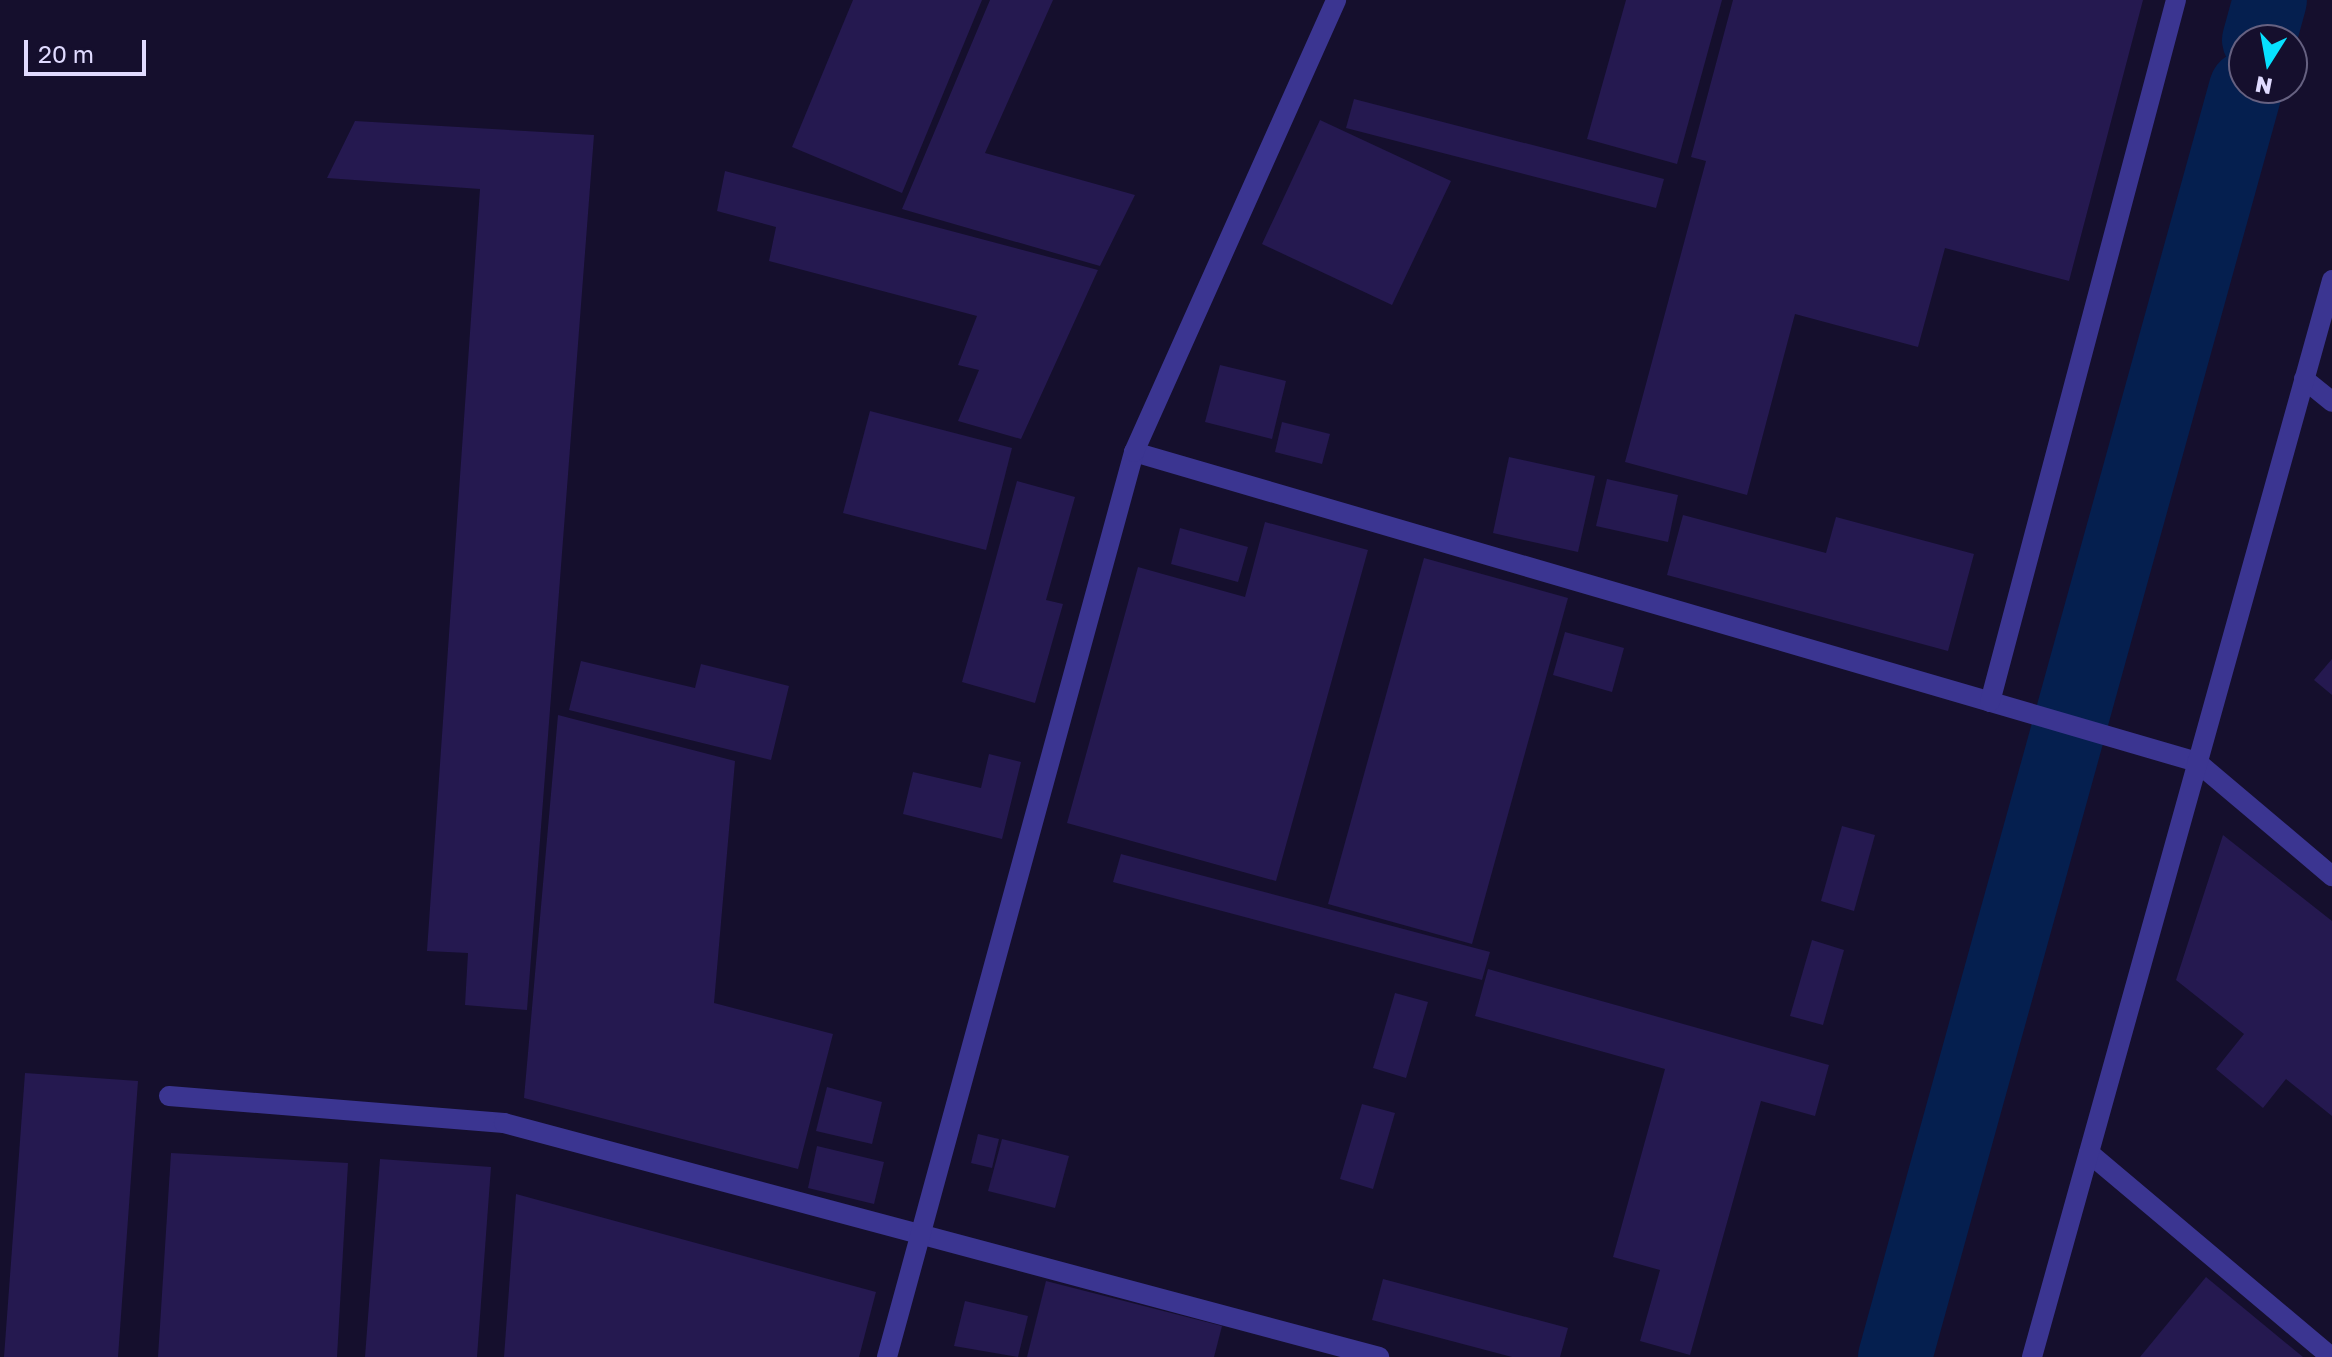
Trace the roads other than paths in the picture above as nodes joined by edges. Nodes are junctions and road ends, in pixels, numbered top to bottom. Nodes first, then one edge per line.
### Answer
1 (1336, 0) edge
2 (2176, 0) edge
3 (2332, 280) edge
4 (2304, 379) junction
5 (2332, 402) edge
6 (1134, 452) junction
7 (1990, 702) junction
8 (2197, 762) junction
9 (2332, 876) edge
10 (169, 1096) dead end
11 (2089, 1153) junction
12 (920, 1234) junction
13 (887, 1357) edge
14 (1379, 1357) edge
15 (2032, 1357) edge
16 (2331, 1357) edge

1 - 6 street
2 - 7 street
3 - 4 street
4 - 5 street
4 - 8 street
6 - 7 street
6 - 12 street
7 - 8 street
8 - 9 street
8 - 11 street
10 - 12 street
11 - 15 street
11 - 16 street
12 - 13 street
12 - 14 street

